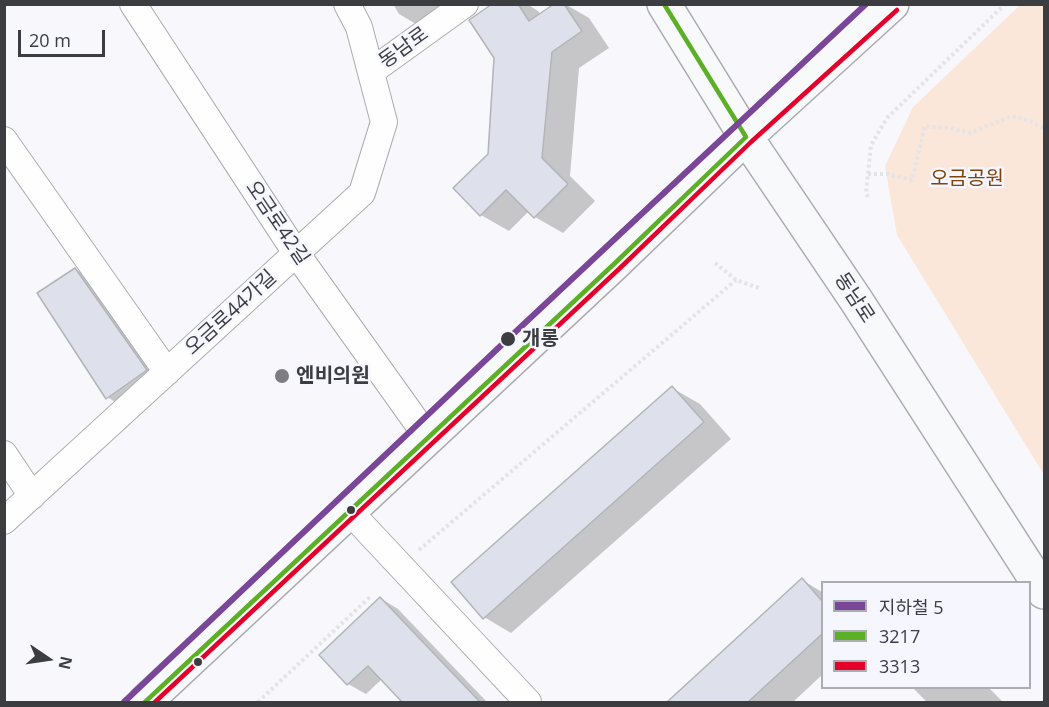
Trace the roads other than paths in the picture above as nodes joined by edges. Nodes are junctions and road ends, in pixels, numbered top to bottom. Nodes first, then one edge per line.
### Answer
1 (133, 4) edge
2 (347, 4) edge
3 (465, 4) edge
4 (664, 4) edge
5 (892, 4) edge
6 (372, 71) junction
7 (746, 137) junction
8 (4, 140) edge
9 (296, 253) junction
10 (167, 372) junction
11 (428, 438) junction
12 (4, 454) edge
13 (32, 496) junction
14 (349, 511) junction
15 (4, 521) edge
16 (1044, 592) edge
17 (145, 702) edge
18 (528, 702) edge

1 - 9 street, 오금로42길
2 - 6 street, 오금로44가길
3 - 6 street, 동남로
4 - 7 main road, 동남로
5 - 7 main road
6 - 9 street, 오금로44가길
7 - 11 main road
7 - 16 main road, 동남로
8 - 10 street, 오금로44가길
9 - 10 street, 오금로44가길
9 - 11 street, 오금로42길
10 - 13 street, 오금로44가길
11 - 14 main road
12 - 13 street
13 - 15 street, 오금로44가길
14 - 17 main road
14 - 18 street

